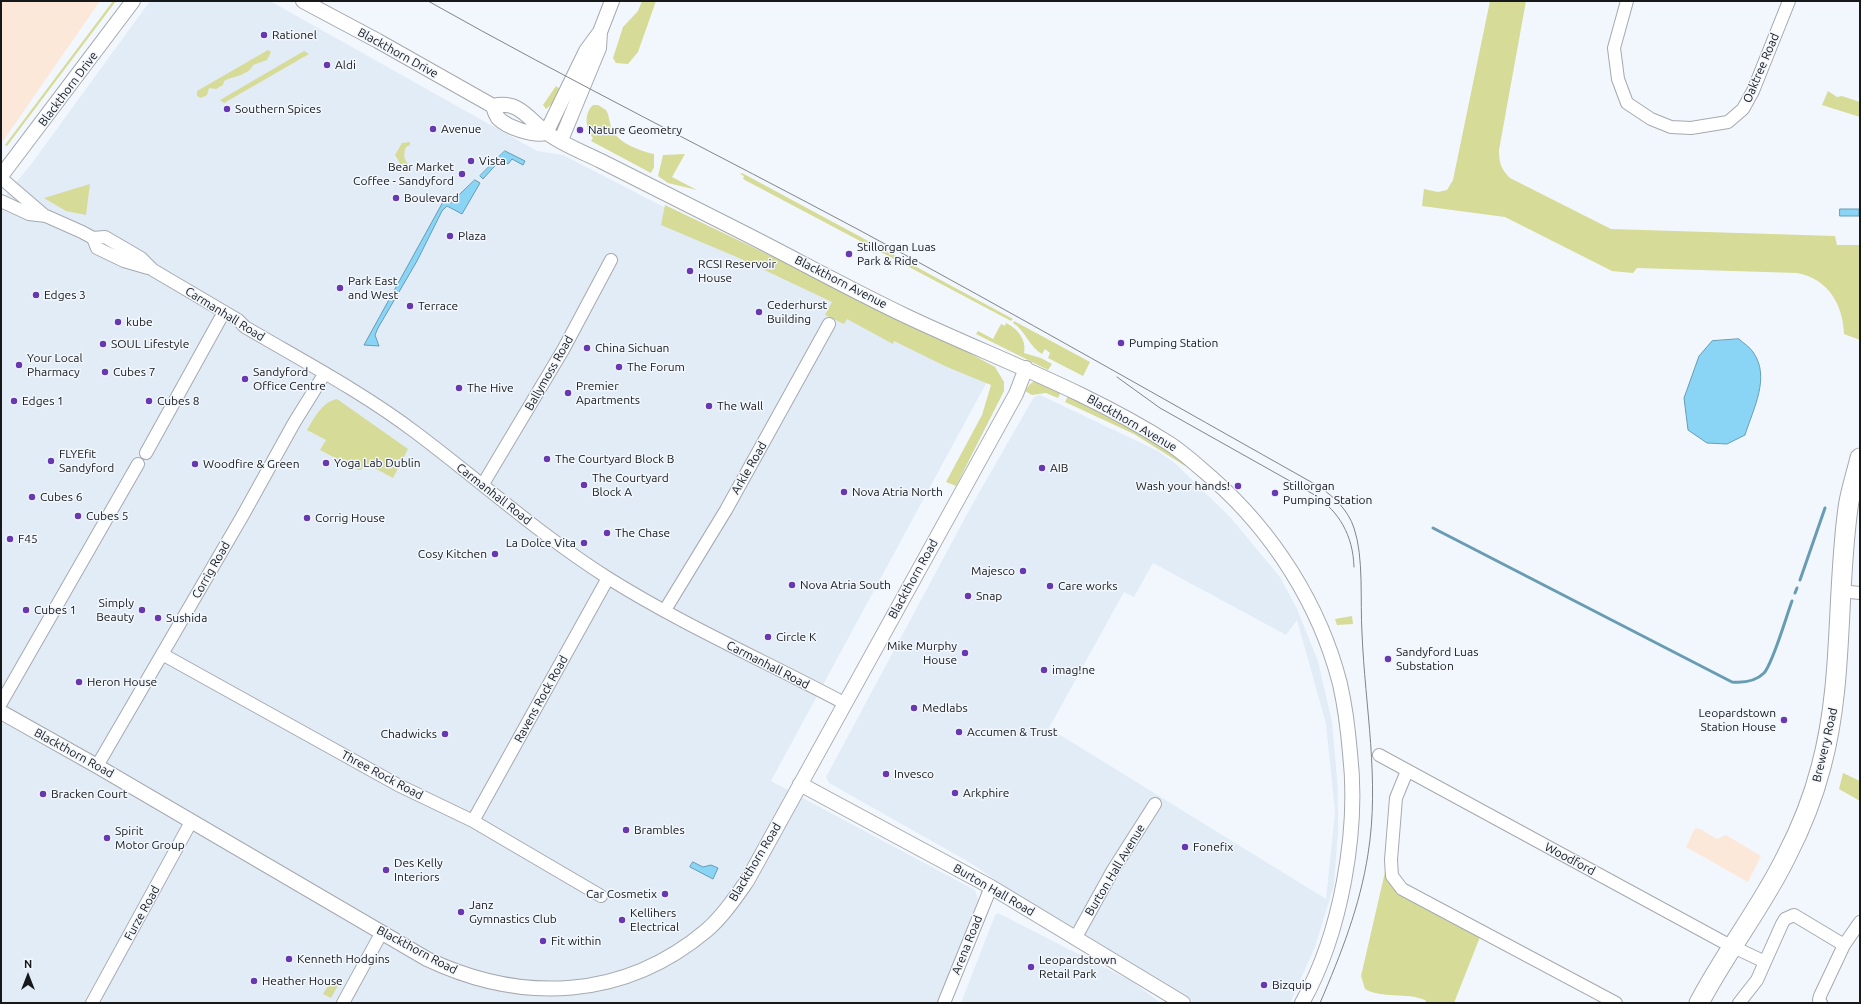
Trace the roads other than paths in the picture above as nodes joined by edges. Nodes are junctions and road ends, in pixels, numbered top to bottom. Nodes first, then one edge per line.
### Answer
1 (133, 1) edge
2 (303, 1) edge
3 (612, 1) edge
4 (1627, 1) edge
5 (1789, 1) edge
6 (600, 32) junction
7 (546, 133) junction
8 (561, 140) junction
9 (1, 177) edge
10 (1, 201) edge
11 (46, 216) junction
12 (611, 260) dead end
13 (224, 312) junction
14 (829, 324) dead end
15 (1026, 368) junction
16 (324, 373) junction
17 (146, 453) dead end
18 (1860, 458) edge
19 (138, 464) dead end
20 (483, 484) junction
21 (608, 578) junction
22 (1840, 591) junction
23 (1860, 592) edge
24 (665, 610) junction
25 (162, 654) junction
26 (1, 703) edge
27 (844, 704) junction
28 (1, 712) edge
29 (1379, 755) dead end
30 (97, 766) junction
31 (1407, 771) junction
32 (800, 784) junction
33 (1155, 804) dead end
34 (473, 821) junction
35 (191, 822) junction
36 (991, 887) junction
37 (601, 896) dead end
38 (1860, 922) edge
39 (382, 932) junction
40 (1076, 937) junction
41 (1844, 945) junction
42 (1732, 946) junction
43 (1765, 962) junction
44 (1305, 1000) edge
45 (92, 1003) edge
46 (343, 1003) edge
47 (944, 1003) edge
48 (1183, 1003) edge
49 (1614, 1003) edge
50 (1699, 1003) edge
51 (1739, 1003) edge
52 (1822, 1003) edge

1 - 9 street, Blackthorn Drive
2 - 7 street, Blackthorn Drive
3 - 6 street
4 - 5 street, Oaktree Road
6 - 7 street
6 - 8 street
7 - 8 street, Blackthorn Drive
8 - 15 street, Blackthorn Avenue
9 - 11 street, Carmanhall Road
10 - 11 street, Carmanhall Road
11 - 13 street, Carmanhall Road
12 - 20 street, Ballymoss Road
13 - 16 street, Carmanhall Road
13 - 17 street
14 - 24 street, Arkle Road
15 - 27 street, Blackthorn Road
15 - 44 street, Blackthorn Avenue
16 - 20 street, Carmanhall Road
16 - 25 street, Corrig Road
18 - 22 highway, Brewery Road
19 - 26 street
20 - 21 street, Carmanhall Road
21 - 24 street, Carmanhall Road
21 - 34 street, Ravens Rock Road
22 - 23 street
22 - 42 highway, Brewery Road
24 - 27 street, Carmanhall Road
25 - 30 street, Corrig Road
25 - 34 street, Three Rock Road
27 - 32 street, Blackthorn Road
28 - 30 street, Blackthorn Road
29 - 31 street, Woodford
30 - 35 street, Blackthorn Road
31 - 42 street, Woodford
31 - 49 street
32 - 36 street, Burton Hall Road
32 - 39 street, Blackthorn Road
33 - 40 street, Burton Hall Avenue
34 - 37 street, Three Rock Road
35 - 39 street, Blackthorn Road
35 - 45 street, Furze Road
36 - 40 street, Burton Hall Road
36 - 47 street, Arena Road
38 - 41 street
39 - 46 street
40 - 48 street, Burton Hall Road
41 - 43 street
41 - 52 street
42 - 43 street
42 - 50 highway, Brewery Road
43 - 51 street

